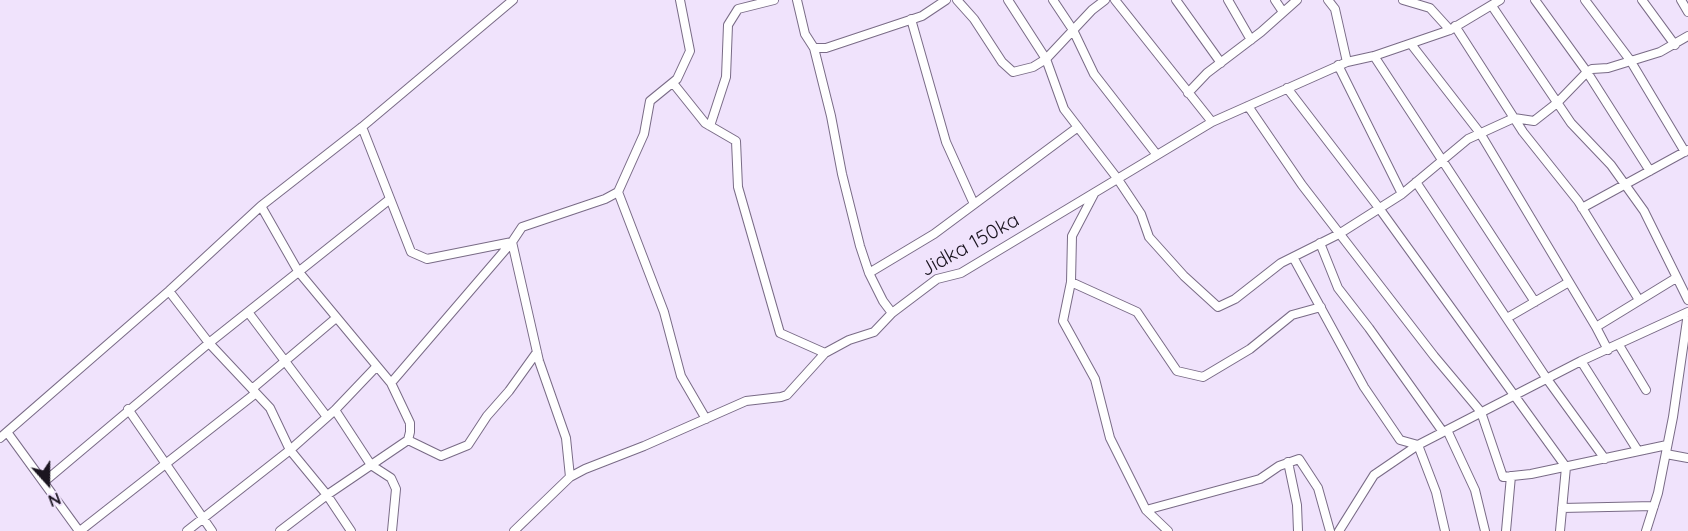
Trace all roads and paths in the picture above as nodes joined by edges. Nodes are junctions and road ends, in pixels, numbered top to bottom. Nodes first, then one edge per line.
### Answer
1 (513, 0) edge
2 (680, 0) edge
3 (774, 0) edge
4 (797, 0) edge
5 (946, 0) edge
6 (957, 0) edge
7 (1008, 0) edge
8 (1053, 0) edge
9 (1105, 0) edge
10 (1115, 0) edge
11 (1176, 0) edge
12 (1228, 0) edge
13 (1275, 0) edge
14 (1297, 0) edge
15 (1328, 0) edge
16 (1402, 0) edge
17 (1500, 0) edge
18 (1535, 0) edge
19 (1585, 0) edge
20 (1642, 0) edge
21 (1681, 0) edge
22 (1492, 6) junction
23 (1283, 12) junction
24 (1688, 12) edge
25 (912, 19) junction
26 (1453, 28) junction
27 (1073, 30) junction
28 (1688, 36) edge
29 (1251, 40) junction
30 (1410, 44) junction
31 (1675, 45) junction
32 (814, 48) junction
33 (1374, 56) junction
34 (1046, 59) junction
35 (1630, 60) junction
36 (1221, 63) junction
37 (1343, 64) junction
38 (1587, 72) junction
39 (673, 83) junction
40 (1287, 88) junction
41 (1188, 93) junction
42 (1557, 103) junction
43 (1248, 106) junction
44 (1514, 118) junction
45 (1212, 122) junction
46 (710, 126) junction
47 (362, 127) junction
48 (1078, 127) junction
49 (1480, 133) junction
50 (1686, 151) edge
51 (1157, 155) junction
52 (1441, 161) junction
53 (1650, 171) junction
54 (1117, 178) junction
55 (1416, 182) junction
56 (1625, 185) junction
57 (618, 192) junction
58 (1095, 192) junction
59 (1402, 194) junction
60 (390, 199) junction
61 (974, 204) junction
62 (261, 206) junction
63 (1379, 208) junction
64 (1582, 208) junction
65 (1339, 234) junction
66 (512, 242) junction
67 (1320, 243) junction
68 (1293, 257) junction
69 (298, 271) junction
70 (869, 273) junction
71 (1677, 278) junction
72 (1071, 282) junction
73 (1569, 282) junction
74 (169, 291) junction
75 (1639, 300) junction
76 (1688, 300) edge
77 (1535, 302) junction
78 (1321, 307) junction
79 (248, 312) junction
80 (1688, 312) edge
81 (892, 313) junction
82 (336, 318) junction
83 (1507, 318) junction
84 (1596, 327) junction
85 (209, 343) junction
86 (1619, 345) junction
87 (1608, 350) junction
88 (537, 352) junction
89 (825, 353) junction
90 (285, 361) junction
91 (1581, 362) junction
92 (376, 367) junction
93 (1547, 379) junction
94 (391, 383) junction
95 (1677, 388) junction
96 (1688, 388) edge
97 (1646, 390) dead end
98 (254, 391) junction
99 (1513, 396) junction
100 (128, 409) junction
101 (335, 410) junction
102 (1481, 412) junction
103 (327, 417) junction
104 (706, 419) junction
105 (1445, 431) junction
106 (3, 435) edge
107 (408, 440) junction
108 (1418, 445) junction
109 (290, 450) junction
110 (1667, 450) junction
111 (1638, 452) junction
112 (1688, 458) edge
113 (1605, 459) junction
114 (1288, 462) junction
115 (165, 464) junction
116 (371, 465) junction
117 (1566, 467) junction
118 (1511, 476) junction
119 (570, 477) junction
120 (44, 483) junction
121 (327, 495) junction
122 (1654, 506) junction
123 (1562, 508) junction
124 (1146, 510) junction
125 (202, 519) junction
126 (349, 530) edge
127 (80, 531) edge
128 (187, 531) edge
129 (213, 531) edge
130 (280, 531) edge
131 (392, 531) edge
132 (514, 531) edge
133 (1168, 531) edge
134 (1298, 531) edge
135 (1330, 531) edge
136 (1339, 531) edge
137 (1445, 531) edge
138 (1485, 531) edge
139 (1506, 531) edge
140 (1560, 531) edge
141 (1646, 531) edge

1 - 47 street
2 - 39 street
3 - 46 street
4 - 32 street
5 - 25 street
6 - 34 street
7 - 34 street
8 - 27 street
9 - 27 street
10 - 41 street
11 - 36 street
12 - 29 street
13 - 23 street
14 - 23 street
15 - 37 street
16 - 26 street
17 - 22 street, Jidka 150ka
18 - 38 street
19 - 35 street
20 - 31 street
21 - 24 street
22 - 26 street, Jidka 150ka
22 - 42 street
23 - 29 street
25 - 32 street
25 - 61 street
26 - 30 street, Jidka 150ka
26 - 44 street
27 - 34 street
27 - 51 street
28 - 31 street
29 - 36 street
30 - 33 street, Jidka 150ka
30 - 49 street
31 - 35 street
32 - 70 street
33 - 37 street, Jidka 150ka
33 - 52 street
34 - 48 street
35 - 38 street
35 - 50 street
36 - 41 street
37 - 40 street, Jidka 150ka
37 - 59 street
38 - 42 street
38 - 53 street
39 - 46 street
39 - 57 street
40 - 43 street, Jidka 150ka
40 - 63 street
41 - 45 street
42 - 44 street
42 - 56 street
43 - 45 street, Jidka 150ka
43 - 65 street
44 - 49 street
44 - 64 street
45 - 51 street, Jidka 150ka
46 - 89 street
47 - 60 street
47 - 62 street
48 - 54 street
48 - 61 street
49 - 52 street
49 - 73 street
50 - 53 street
51 - 54 street, Jidka 150ka
52 - 55 street
52 - 77 street
53 - 56 street
54 - 58 street, Jidka 150ka
54 - 68 street
55 - 59 street
55 - 83 street
56 - 64 street
56 - 71 street
57 - 66 street
57 - 104 street
58 - 72 street
58 - 81 street, Jidka 150ka
59 - 63 street
60 - 66 street
60 - 69 street
61 - 70 street
62 - 69 street
62 - 74 street
63 - 65 street
63 - 99 street
64 - 75 street
65 - 67 street
65 - 102 street
66 - 88 street
66 - 94 street
67 - 68 street
67 - 105 street
68 - 78 street
69 - 79 street
69 - 82 street
70 - 81 street
71 - 75 street
71 - 76 street
72 - 78 street
72 - 124 street
73 - 77 street
73 - 84 street
74 - 85 street
74 - 106 street
75 - 84 street
77 - 83 street
78 - 108 street
79 - 85 street
79 - 90 street
80 - 86 street
80 - 95 street
81 - 89 street, Jidka 150ka
82 - 90 street
82 - 92 street
83 - 93 street
84 - 87 street
85 - 98 street
85 - 100 street
86 - 87 street
86 - 97 street
87 - 91 street
88 - 107 street
88 - 119 street
89 - 104 street, Jidka 150ka
90 - 98 street
90 - 103 street
91 - 93 street
91 - 111 street
92 - 94 street
92 - 101 street
93 - 99 street
93 - 113 street
94 - 107 street
95 - 96 street
95 - 110 street
98 - 109 street
98 - 115 street
99 - 102 street
99 - 117 street
100 - 115 street
100 - 120 street
101 - 103 street
101 - 116 street
102 - 105 street
102 - 118 street
103 - 109 street
104 - 119 street, Jidka 150ka
105 - 108 street
105 - 138 street
106 - 120 street
107 - 116 street
108 - 136 street
108 - 137 street
109 - 121 street
109 - 125 street
110 - 111 street
110 - 112 street
110 - 122 street
111 - 113 street
113 - 117 street
114 - 124 street
114 - 134 street
114 - 135 street
115 - 125 street
115 - 127 street
116 - 121 street
116 - 131 street
117 - 118 street
117 - 123 street
118 - 139 street
119 - 132 street, Jidka 150ka
120 - 127 street
121 - 126 street
121 - 130 street
122 - 123 street
122 - 141 street
123 - 140 street
124 - 133 street
125 - 128 street
125 - 129 street

